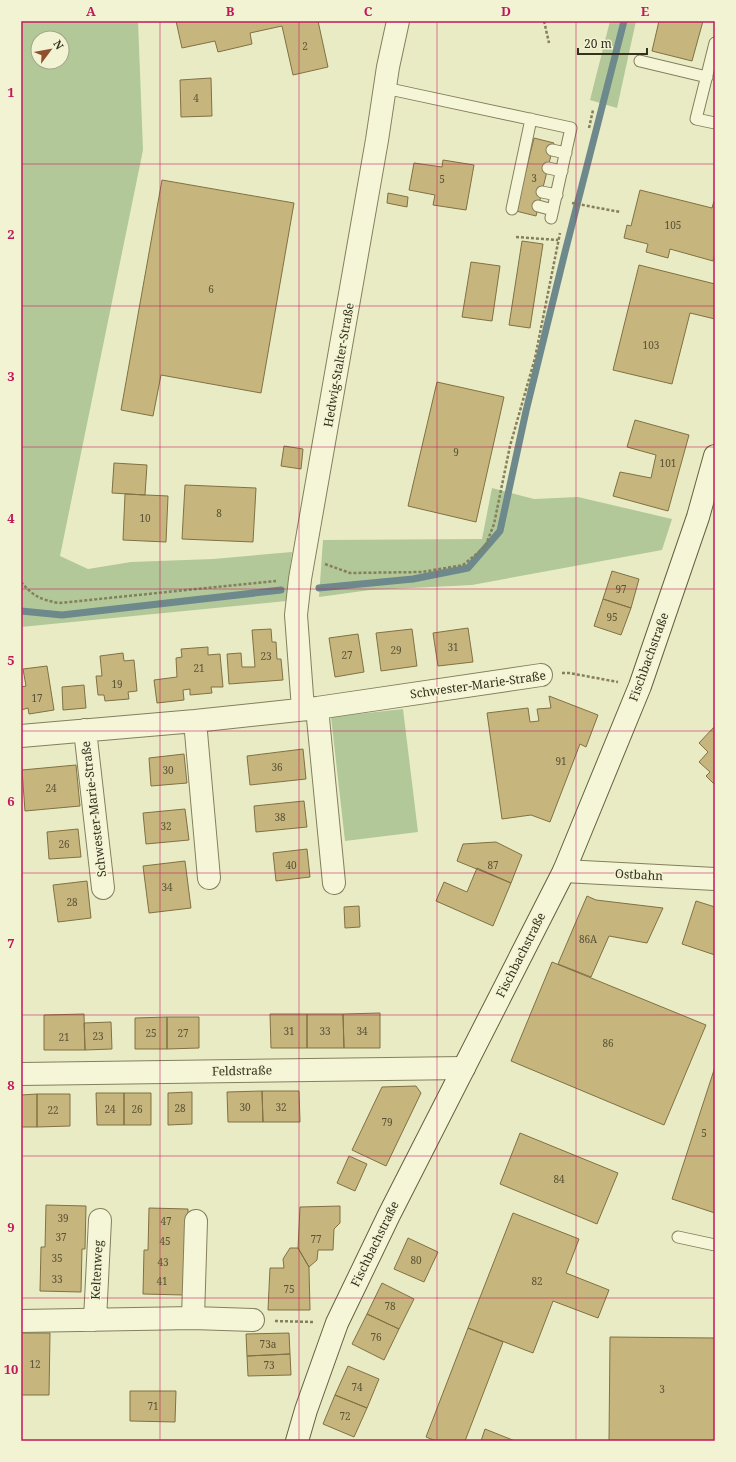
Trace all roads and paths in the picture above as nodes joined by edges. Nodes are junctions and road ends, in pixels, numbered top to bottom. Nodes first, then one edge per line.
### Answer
1 (398, 21) edge
2 (544, 21) edge
3 (549, 43) dead end
4 (715, 43) edge
5 (640, 61) dead end
6 (706, 77) junction
7 (385, 88) junction
8 (531, 119) junction
9 (715, 123) edge
10 (552, 150) dead end
11 (566, 153) junction
12 (548, 168) dead end
13 (562, 171) junction
14 (542, 192) dead end
15 (557, 195) junction
16 (514, 204) dead end
17 (574, 204) dead end
18 (538, 206) dead end
19 (620, 212) dead end
20 (516, 237) dead end
21 (715, 456) edge
22 (304, 557) junction
23 (300, 578) junction
24 (21, 582) edge
25 (541, 675) joint
26 (640, 686) junction
27 (310, 709) junction
28 (195, 721) junction
29 (85, 730) junction
30 (21, 736) edge
31 (564, 871) junction
32 (209, 878) dead end
33 (715, 880) edge
34 (334, 883) dead end
35 (103, 888) dead end
36 (464, 1068) junction
37 (21, 1074) edge
38 (100, 1220) dead end
39 (196, 1221) dead end
40 (678, 1237) dead end
41 (715, 1246) edge
42 (193, 1318) junction
43 (95, 1320) junction
44 (253, 1320) joint
45 (21, 1321) edge
46 (337, 1323) junction
47 (297, 1441) edge

1 - 7 street, Hedwig-Stalter-Straße
2 - 3 path
4 - 6 lane
5 - 6 lane
6 - 9 lane
7 - 8 lane
7 - 22 street, Hedwig-Stalter-Straße
8 - 11 lane
8 - 16 lane
10 - 11 lane
11 - 13 lane
12 - 13 lane
13 - 15 lane
14 - 15 lane
15 - 18 lane
17 - 19 path
20 - 22 path
21 - 26 street, Fischbachstraße
22 - 23 street, Hedwig-Stalter-Straße
23 - 24 path
23 - 27 street, Hedwig-Stalter-Straße
25 - 26 path, Schwester-Marie-Straße
25 - 27 street, Schwester-Marie-Straße
26 - 31 street, Fischbachstraße
27 - 28 street, Schwester-Marie-Straße
27 - 34 street
28 - 29 street, Schwester-Marie-Straße
28 - 32 street
29 - 30 street, Schwester-Marie-Straße
29 - 35 street, Schwester-Marie-Straße
31 - 33 street, Ostbahn
31 - 36 street, Fischbachstraße
36 - 37 street, Feldstraße
36 - 46 street, Fischbachstraße
38 - 43 street, Keltenweg
39 - 42 street
40 - 41 lane
42 - 43 street
42 - 44 street
43 - 45 street
44 - 46 path
46 - 47 street, Fischbachstraße

